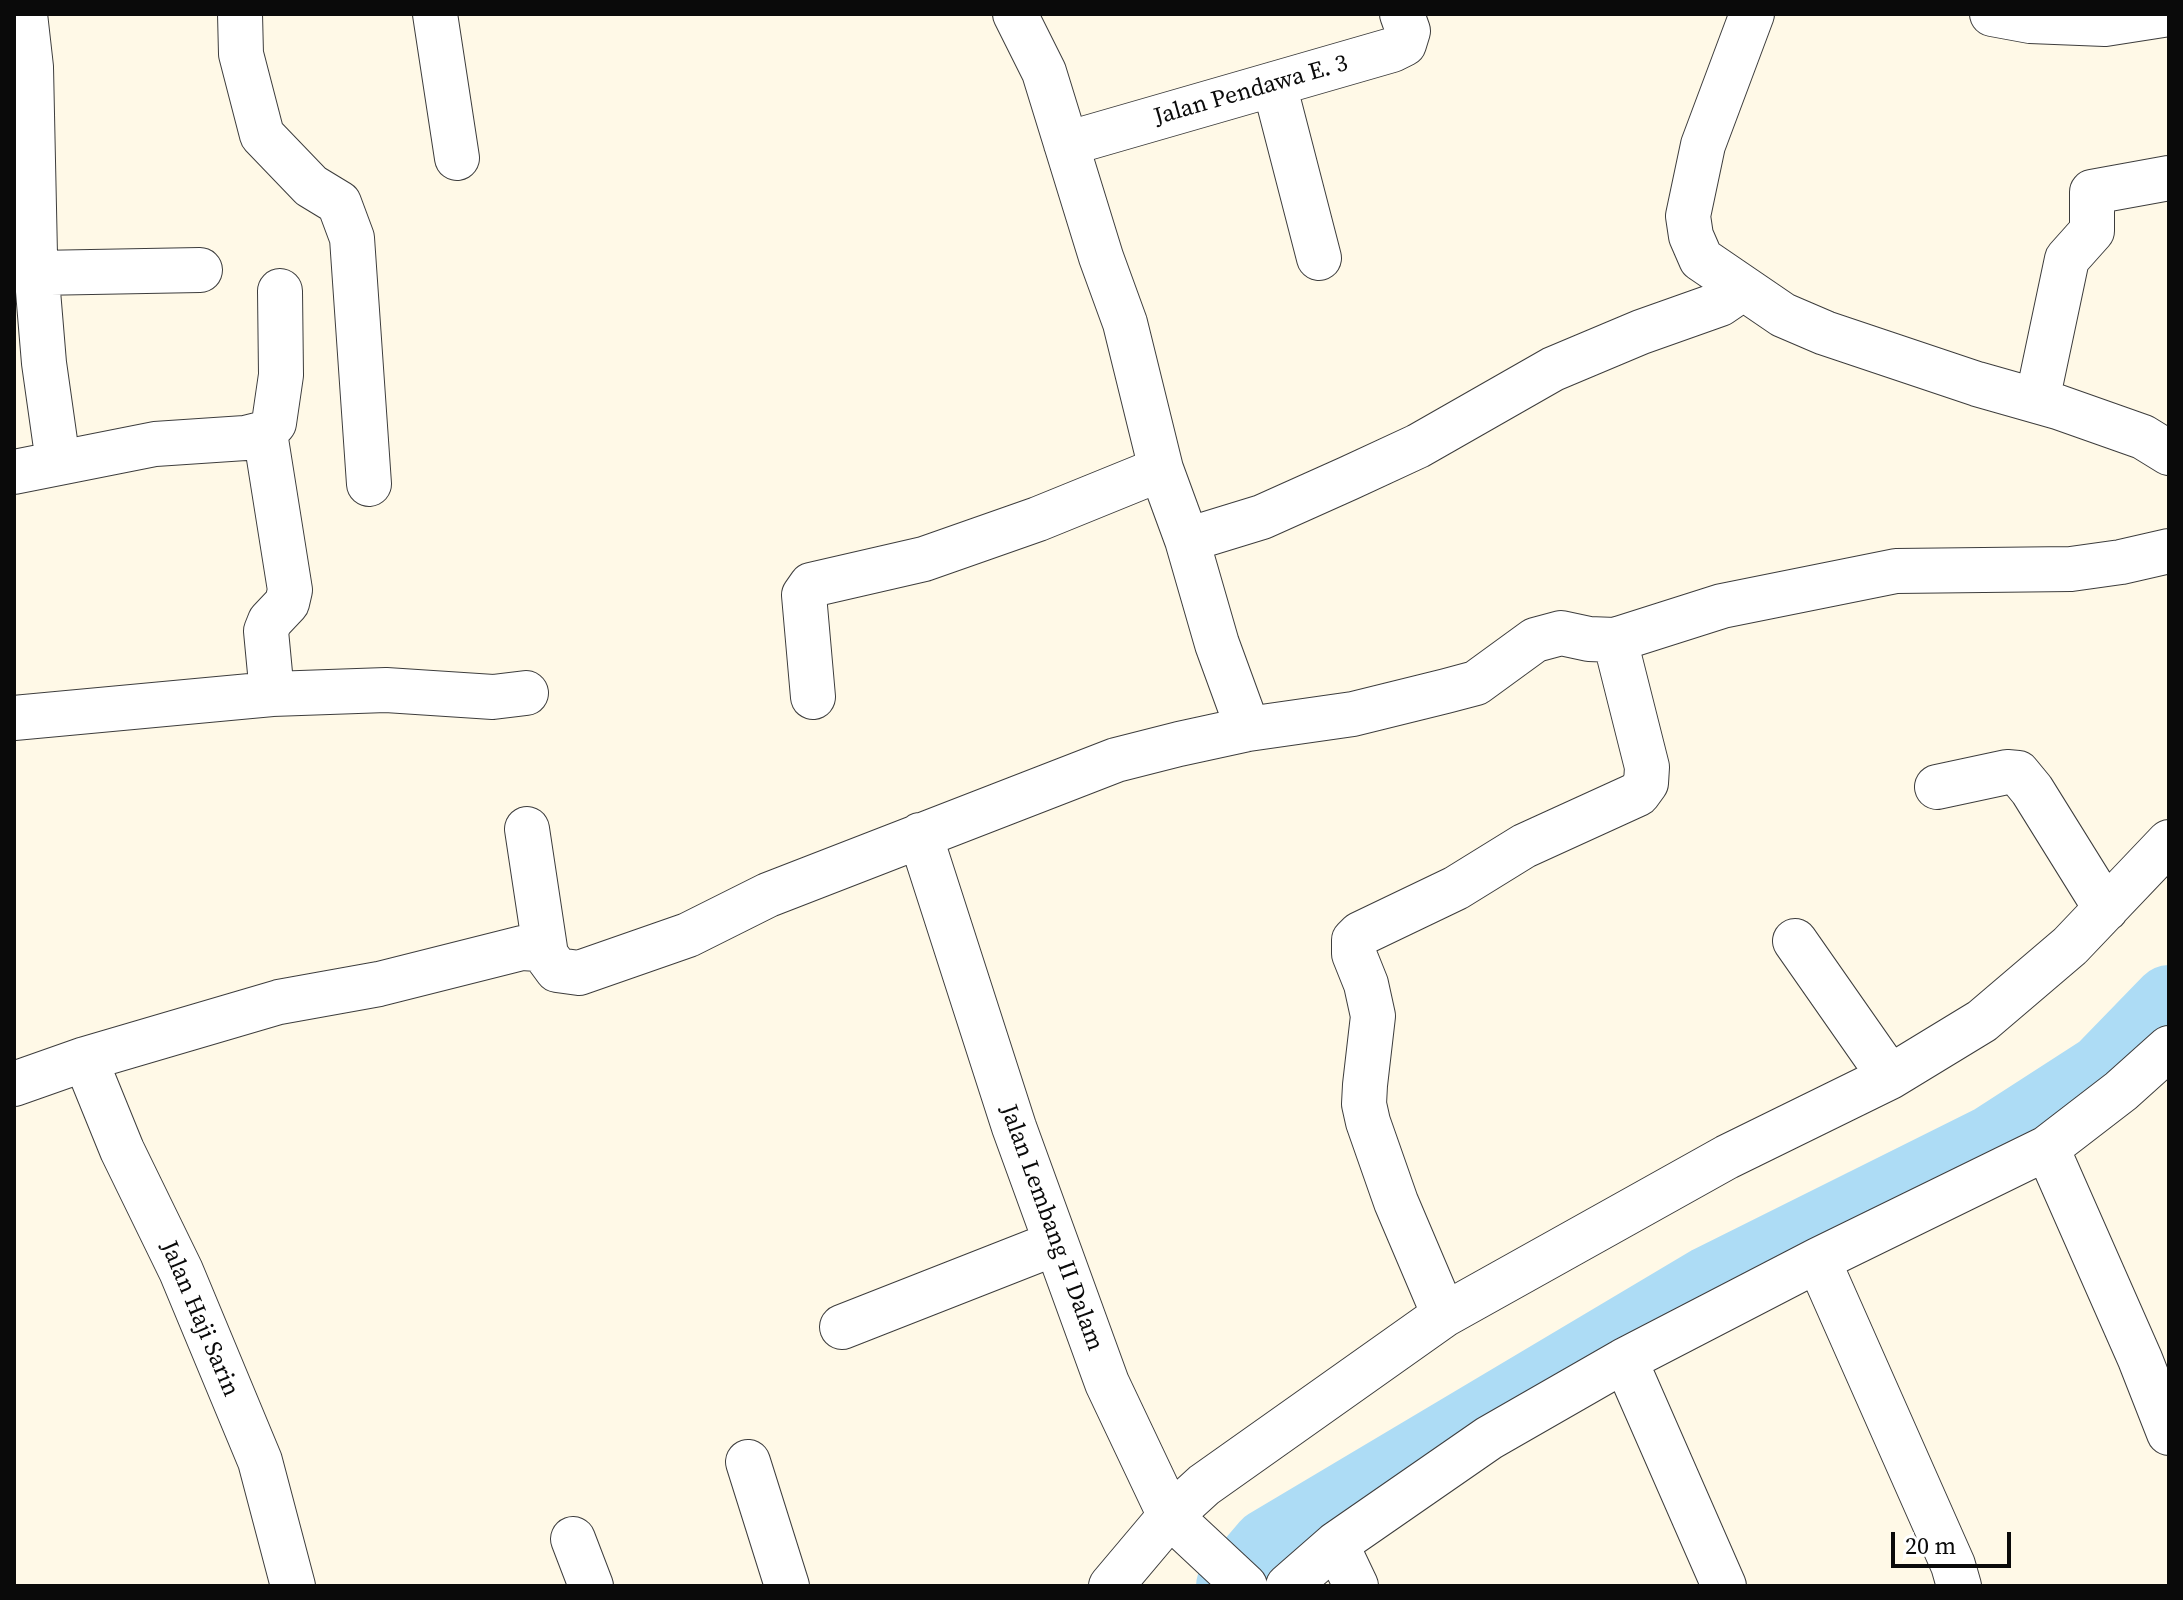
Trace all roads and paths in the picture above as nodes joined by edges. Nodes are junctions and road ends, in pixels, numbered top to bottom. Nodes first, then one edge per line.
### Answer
1 (25, 14) edge
2 (240, 14) edge
3 (435, 14) edge
4 (1015, 14) edge
5 (1402, 14) edge
6 (1752, 14) edge
7 (1992, 14) edge
8 (2169, 14) edge
9 (1274, 84) junction
10 (1066, 144) junction
11 (457, 158) dead end
12 (2169, 178) edge
13 (1319, 258) dead end
14 (200, 270) dead end
15 (37, 273) junction
16 (1742, 289) junction
17 (280, 291) dead end
18 (2037, 401) junction
19 (265, 433) junction
20 (2169, 453) edge
21 (58, 462) junction
22 (1161, 469) junction
23 (14, 472) edge
24 (369, 484) dead end
25 (1187, 540) junction
26 (2169, 551) edge
27 (1615, 640) junction
28 (526, 693) dead end
29 (272, 694) junction
30 (813, 697) dead end
31 (14, 718) edge
32 (1248, 729) junction
33 (1937, 787) dead end
34 (527, 829) dead end
35 (920, 835) junction
36 (2167, 849) edge
37 (2106, 909) junction
38 (1795, 941) dead end
39 (546, 955) junction
40 (2169, 1048) edge
41 (85, 1059) junction
42 (1890, 1077) junction
43 (14, 1084) edge
44 (2047, 1148) junction
45 (1056, 1243) junction
46 (1818, 1260) junction
47 (1444, 1315) junction
48 (842, 1327) dead end
49 (2154, 1354) edge
50 (1625, 1360) junction
51 (2169, 1433) edge
52 (748, 1462) dead end
53 (1180, 1526) junction
54 (573, 1539) dead end
55 (1336, 1544) junction
56 (293, 1586) edge
57 (591, 1586) edge
58 (787, 1586) edge
59 (1111, 1586) edge
60 (1245, 1586) edge
61 (1288, 1586) edge
62 (1356, 1586) edge
63 (1724, 1586) edge
64 (1959, 1586) edge

1 - 15 street
2 - 24 street
3 - 11 street
4 - 10 street
5 - 9 street, Jalan Pendawa E. 3
6 - 16 street
7 - 8 street
9 - 10 street, Jalan Pendawa E. 3
9 - 13 street
10 - 22 street
12 - 18 street
14 - 15 street
15 - 21 street
16 - 18 street
16 - 25 street
17 - 19 street
18 - 20 street
19 - 21 street
19 - 29 street
21 - 23 street
22 - 25 street
22 - 30 street
25 - 32 street
26 - 27 street
27 - 32 street
27 - 47 street
28 - 29 street
29 - 31 street
32 - 35 street
33 - 37 street
34 - 39 street
35 - 39 street
35 - 45 street, Jalan Lembang II Dalam
36 - 37 street
37 - 42 street
38 - 42 street
39 - 41 street
40 - 44 street
41 - 43 street
41 - 56 street, Jalan Haji Sarin
42 - 47 street
44 - 46 street
44 - 49 street
45 - 48 street
45 - 53 street, Jalan Lembang II Dalam
46 - 50 street
46 - 64 street
47 - 53 street
49 - 51 street
50 - 55 street
50 - 63 street
52 - 58 street
53 - 59 street
53 - 60 street, Jalan Lembang II Dalam
54 - 57 street
55 - 61 street
55 - 62 street

